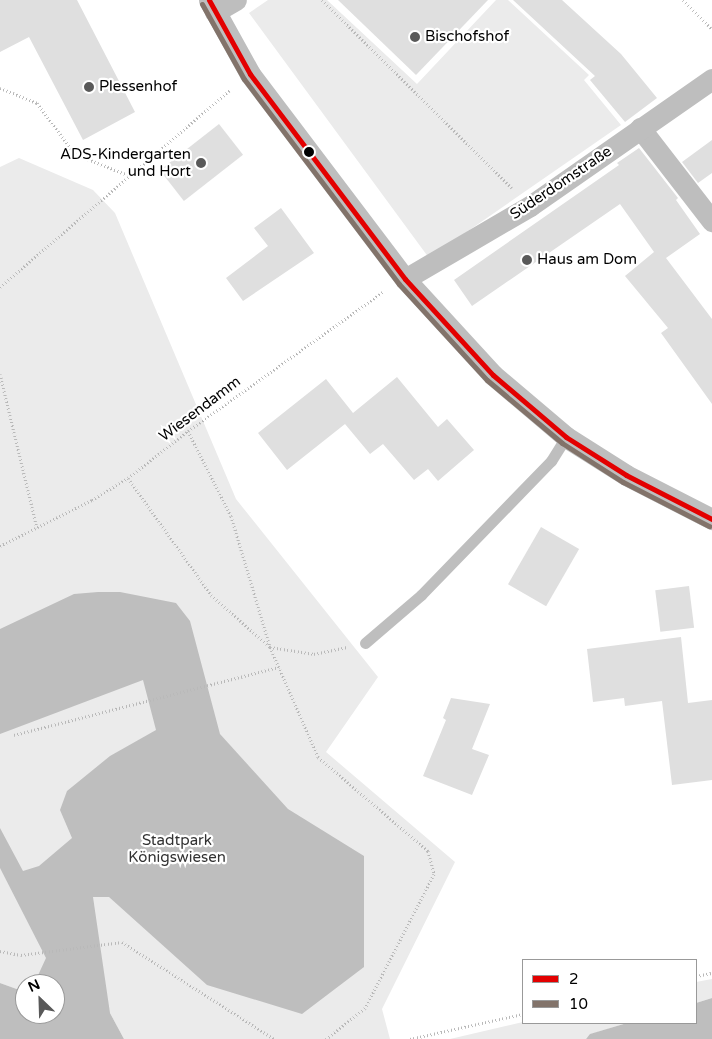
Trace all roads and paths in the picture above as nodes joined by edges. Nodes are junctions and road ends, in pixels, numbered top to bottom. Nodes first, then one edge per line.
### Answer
1 (236, 0) edge
2 (322, 0) edge
3 (683, 0) edge
4 (212, 6) edge
5 (712, 29) edge
6 (250, 74) junction
7 (712, 79) edge
8 (0, 88) edge
9 (640, 128) junction
10 (128, 175) junction
11 (530, 206) junction
12 (712, 221) edge
13 (406, 279) junction
14 (0, 287) edge
15 (0, 374) edge
16 (188, 431) junction
17 (566, 437) junction
18 (128, 478) junction
19 (712, 519) edge
20 (37, 528) junction
21 (0, 546) edge
22 (365, 642) joint
23 (270, 647) junction
24 (279, 666) junction
25 (14, 735) dead end
26 (0, 951) edge
27 (712, 973) edge
28 (697, 976) edge
29 (522, 1014) edge
30 (274, 1039) edge
31 (326, 1039) edge
32 (410, 1039) edge

1 - 4 street
2 - 11 path
3 - 5 path
4 - 6 street
6 - 10 path
6 - 13 street
7 - 9 street, Süderdomstraße
8 - 10 path
9 - 11 street, Süderdomstraße
9 - 12 street
10 - 14 path
11 - 13 street, Süderdomstraße
13 - 16 path, Wiesendamm
13 - 17 street
15 - 20 path
16 - 18 path, Wiesendamm
16 - 23 path
17 - 19 street
17 - 22 lane
18 - 20 path, Wiesendamm
18 - 23 path
20 - 21 path, Wiesendamm
22 - 23 path
23 - 24 path
24 - 25 path
24 - 31 path
26 - 30 path
27 - 28 path
29 - 32 path

